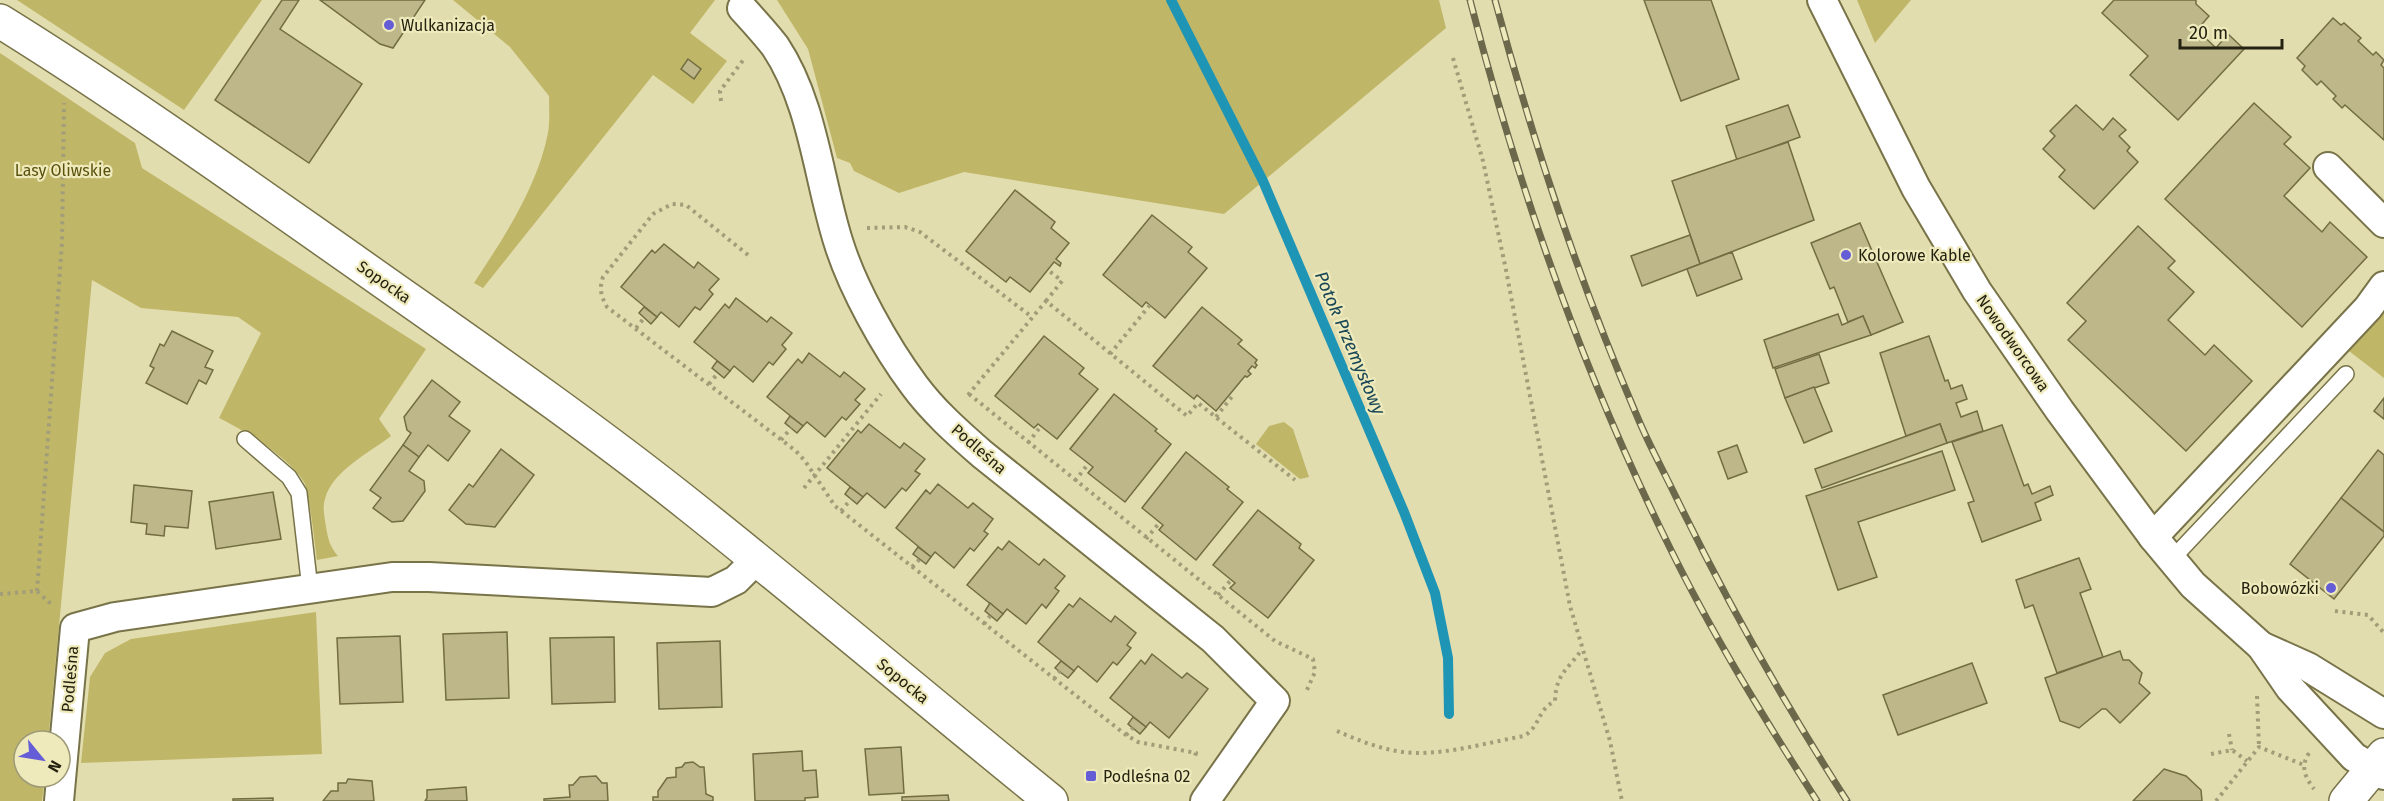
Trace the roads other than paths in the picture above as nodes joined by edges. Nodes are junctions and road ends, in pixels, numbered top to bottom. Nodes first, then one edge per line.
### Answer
1 (1822, 0) edge
2 (742, 8) dead end
3 (0, 21) edge
4 (2328, 167) dead end
5 (2384, 223) edge
6 (2384, 286) edge
7 (2346, 374) dead end
8 (245, 439) dead end
9 (2153, 537) junction
10 (756, 560) junction
11 (2172, 560) junction
12 (310, 589) junction
13 (2261, 646) junction
14 (2384, 714) edge
15 (2380, 766) edge
16 (58, 801) edge
17 (1051, 801) edge
18 (1205, 801) edge
19 (2346, 801) edge

1 - 9 street, Nowodworcowa
2 - 18 street, Podleśna
3 - 10 main road, Sopocka
4 - 5 street
6 - 9 street
7 - 11 lane
8 - 12 lane
9 - 11 street, Nowodworcowa
10 - 12 street
10 - 17 main road, Sopocka
11 - 13 street, Nowodworcowa
12 - 16 street, Podleśna
13 - 14 street, Nowodworcowa
13 - 15 street, Nowodworcowa
15 - 19 main road

